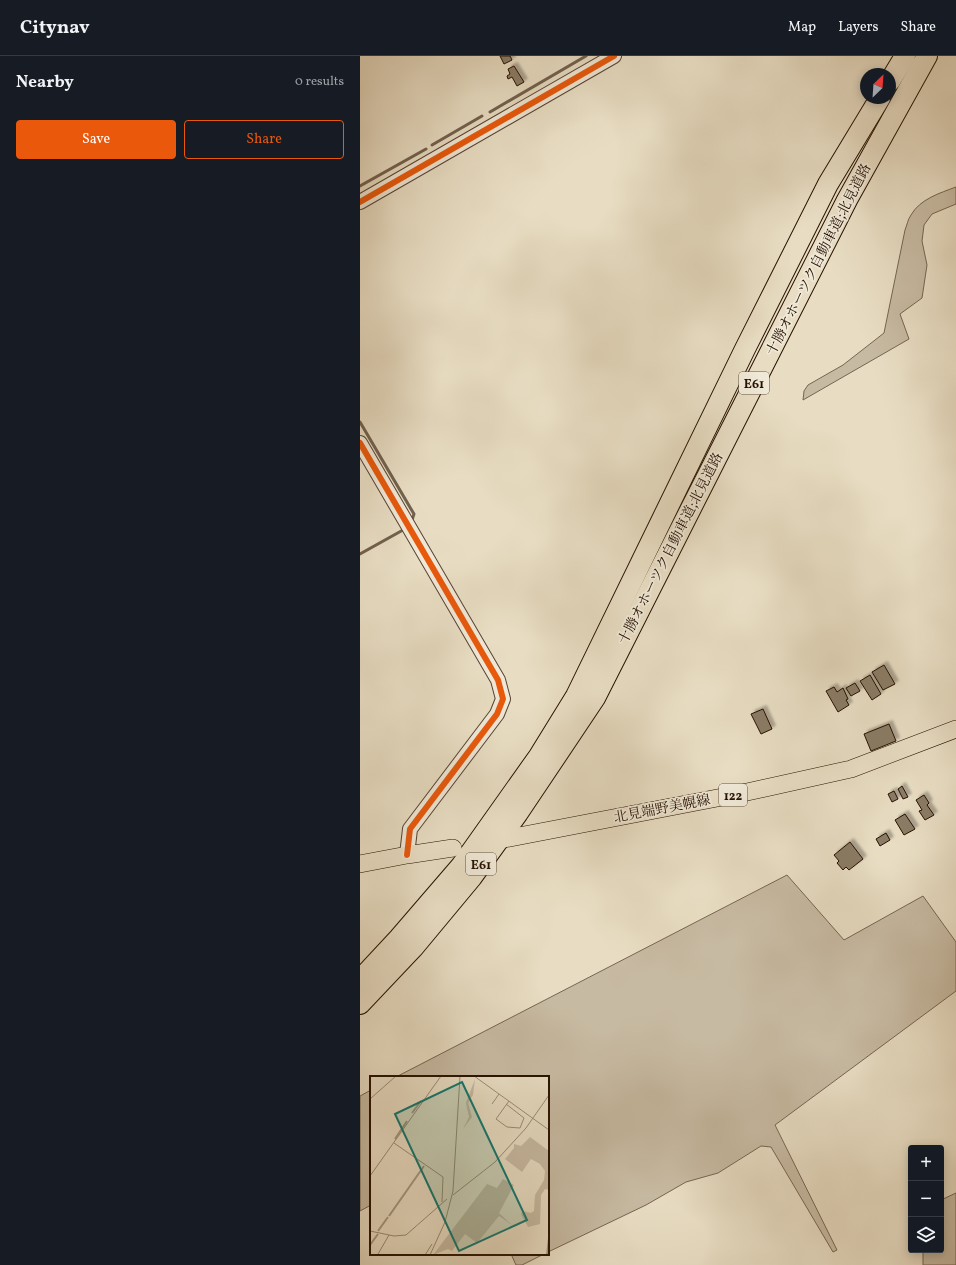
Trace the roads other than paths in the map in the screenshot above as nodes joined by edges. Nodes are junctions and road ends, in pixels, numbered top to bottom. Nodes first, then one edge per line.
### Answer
1 (614, 56) edge
2 (905, 56) edge
3 (927, 56) edge
4 (896, 71) edge
5 (876, 104) edge
6 (360, 202) edge
7 (360, 443) edge
8 (956, 729) edge
9 (504, 839) dead end
10 (453, 848) dead end
11 (407, 855) junction
12 (360, 864) edge
13 (360, 980) edge
14 (360, 1004) edge

1 - 6 street
2 - 4 highway
3 - 14 highway, 十勝オホーツク自動車道;北見道路 / E61
5 - 13 highway, 十勝オホーツク自動車道;北見道路 / E61
7 - 11 street
8 - 9 main road, 北見端野美幌線 / 122
10 - 11 main road
11 - 12 main road

